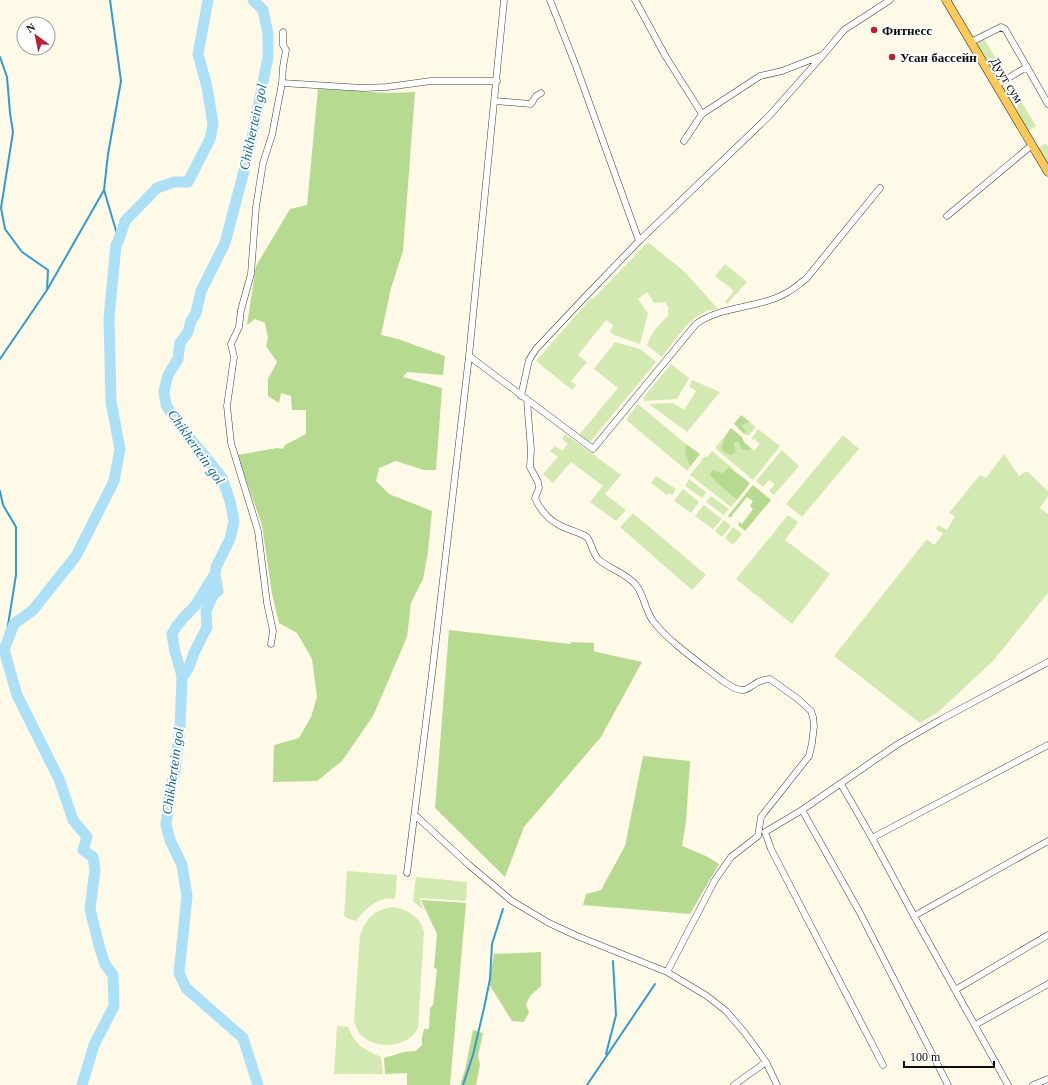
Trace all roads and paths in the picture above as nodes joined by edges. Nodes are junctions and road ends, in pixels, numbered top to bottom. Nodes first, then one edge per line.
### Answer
1 (504, 0) edge
2 (550, 0) edge
3 (635, 0) edge
4 (890, 0) edge
5 (946, 0) edge
6 (282, 32) dead end
7 (971, 42) junction
8 (823, 55) junction
9 (1027, 67) junction
10 (497, 81) junction
11 (282, 83) junction
12 (996, 85) junction
13 (541, 93) dead end
14 (495, 100) junction
15 (1048, 104) edge
16 (702, 114) junction
17 (684, 141) dead end
18 (1032, 145) junction
19 (1048, 172) edge
20 (880, 188) dead end
21 (947, 216) dead end
22 (639, 241) junction
23 (469, 356) junction
24 (521, 396) junction
25 (527, 400) junction
26 (271, 644) dead end
27 (1048, 662) edge
28 (1048, 745) edge
29 (841, 784) junction
30 (802, 810) junction
31 (415, 815) junction
32 (765, 832) junction
33 (758, 836) junction
34 (872, 838) junction
35 (1048, 841) edge
36 (407, 873) dead end
37 (914, 916) junction
38 (1048, 936) edge
39 (667, 972) junction
40 (1048, 984) edge
41 (955, 990) junction
42 (975, 1025) junction
43 (766, 1062) junction
44 (883, 1065) dead end
45 (1048, 1078) edge
46 (734, 1085) edge
47 (777, 1085) edge
48 (948, 1085) edge
49 (1008, 1085) edge
50 (1033, 1085) edge

1 - 10 street
2 - 22 street
3 - 16 street
4 - 8 street
5 - 7 main road, Дуут сум
6 - 11 street
7 - 9 street
7 - 12 main road, Дуут сум
8 - 16 street
8 - 22 street
9 - 12 street
9 - 15 street
10 - 11 street
10 - 14 street
11 - 26 street
12 - 18 main road, Дуут сум
13 - 14 street
14 - 23 street
16 - 17 street
18 - 19 main road, Дуут сум
18 - 21 street
20 - 25 street
22 - 24 street
23 - 24 street
23 - 31 street
24 - 25 street
25 - 33 street
27 - 29 street
28 - 34 street
29 - 30 street
29 - 34 street
30 - 32 street
30 - 48 street
31 - 36 street
31 - 39 street
32 - 33 street
32 - 44 street
33 - 39 street
34 - 37 street
35 - 37 street
37 - 41 street
38 - 41 street
39 - 43 street
40 - 42 street
41 - 42 street
42 - 49 street
43 - 46 street
43 - 47 street
45 - 50 street

